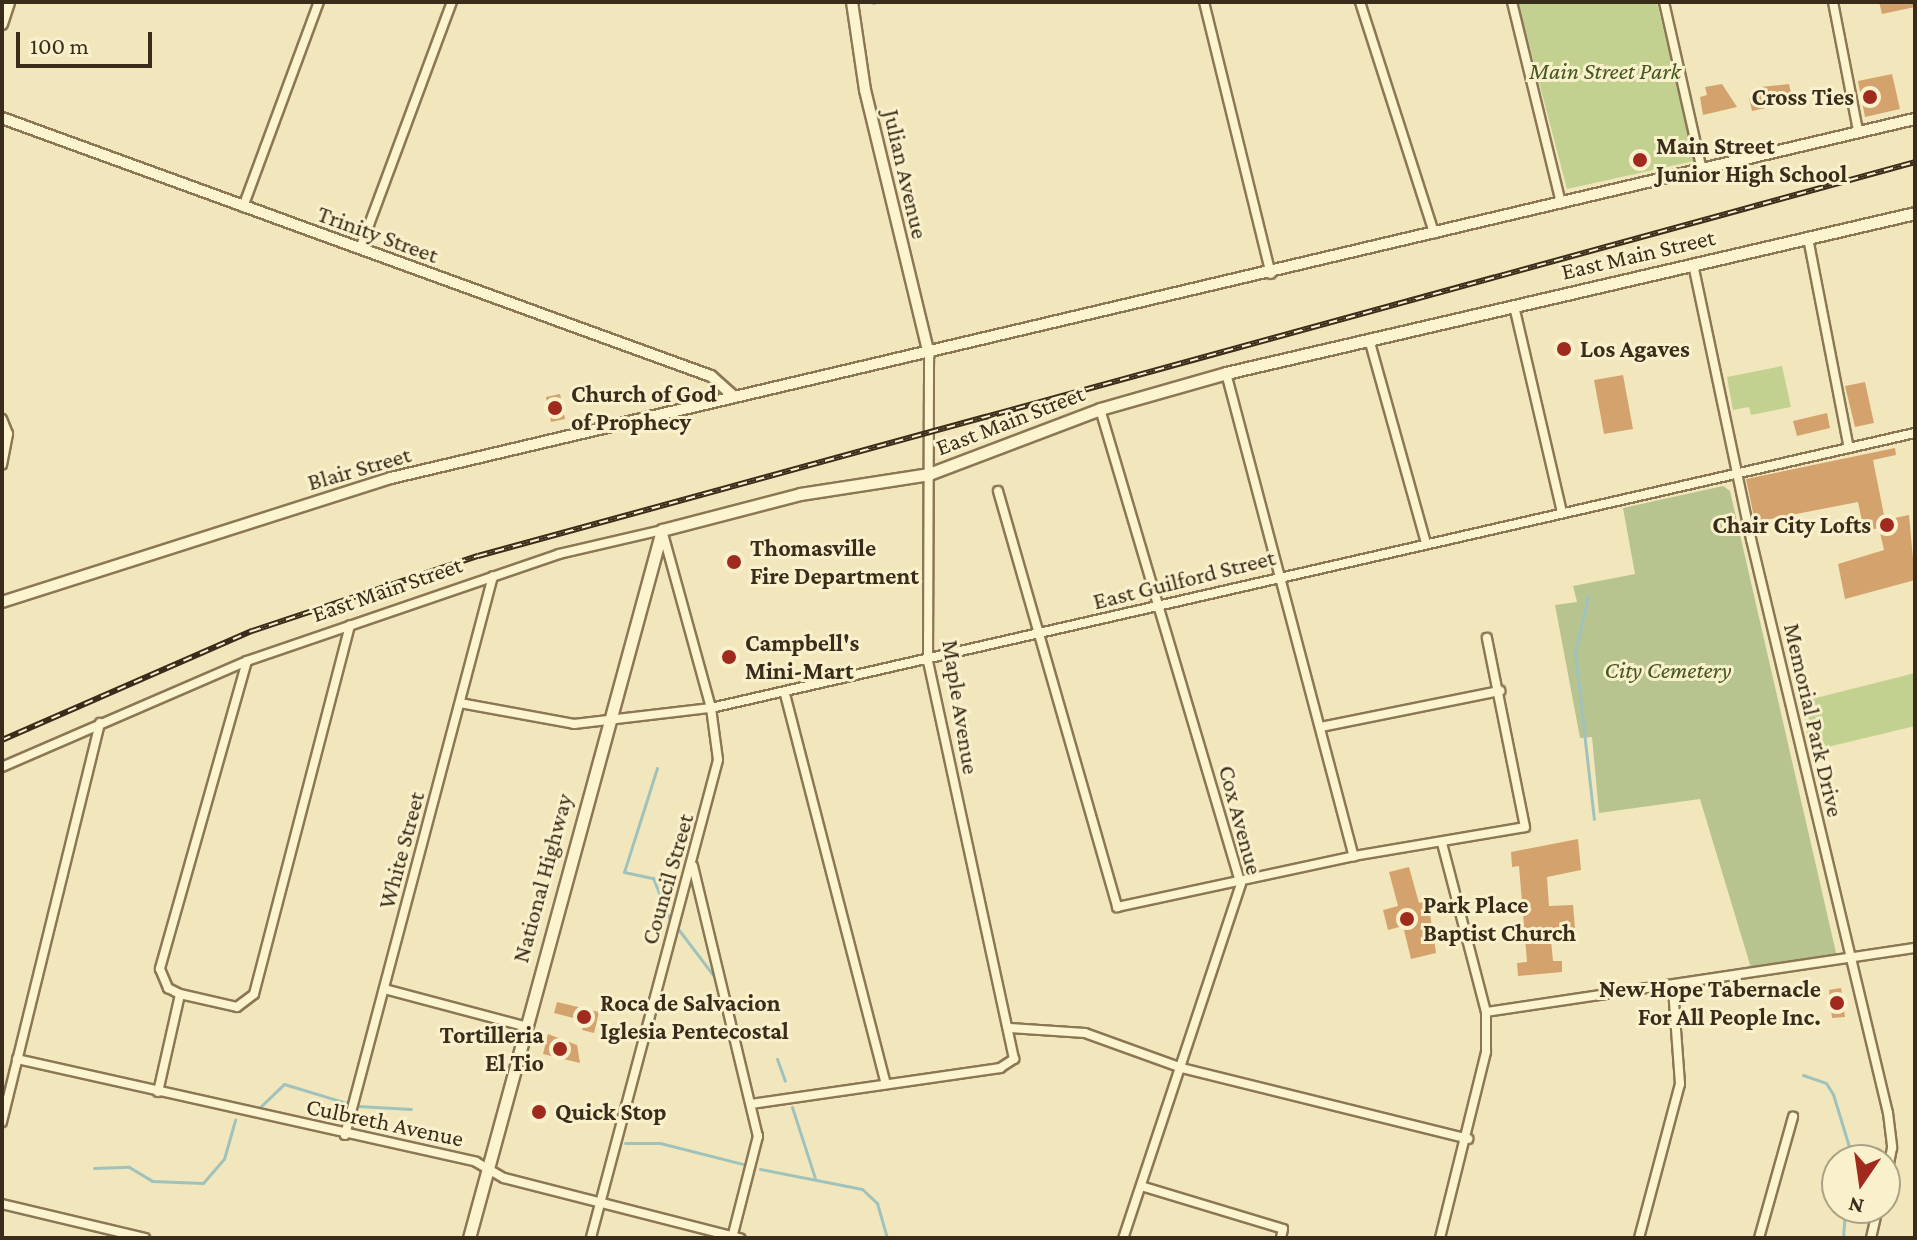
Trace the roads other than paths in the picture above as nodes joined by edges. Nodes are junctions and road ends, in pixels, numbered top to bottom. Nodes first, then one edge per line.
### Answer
1 (9, 2) edge
2 (319, 2) edge
3 (452, 2) edge
4 (852, 2) edge
5 (1204, 2) edge
6 (1360, 2) edge
7 (1512, 2) edge
8 (1664, 2) edge
9 (1833, 2) edge
10 (2, 24) edge
11 (2, 118) edge
12 (1915, 119) edge
13 (1858, 131) junction
14 (1702, 170) junction
15 (1561, 203) junction
16 (243, 207) junction
17 (1915, 213) edge
18 (1434, 233) junction
19 (1808, 238) junction
20 (360, 249) junction
21 (1693, 264) junction
22 (1271, 275) junction
23 (1514, 306) junction
24 (1369, 339) junction
25 (929, 354) junction
26 (1226, 373) junction
27 (734, 397) junction
28 (1100, 409) junction
29 (2, 419) edge
30 (1915, 433) edge
31 (1849, 448) junction
32 (2, 464) edge
33 (1737, 472) junction
34 (929, 474) junction
35 (998, 491) dead end
36 (1562, 512) junction
37 (662, 530) junction
38 (1426, 543) junction
39 (1282, 575) junction
40 (493, 576) junction
41 (2, 602) edge
42 (1159, 606) junction
43 (350, 625) junction
44 (1038, 638) junction
45 (1487, 638) dead end
46 (247, 661) junction
47 (928, 662) junction
48 (1500, 691) junction
49 (785, 694) junction
50 (460, 703) junction
51 (711, 708) junction
52 (100, 723) junction
53 (606, 723) junction
54 (1321, 727) junction
55 (2, 767) edge
56 (1442, 843) junction
57 (1354, 856) junction
58 (692, 862) junction
59 (1241, 884) junction
60 (1915, 948) edge
61 (1850, 960) junction
62 (1673, 988) junction
63 (384, 989) junction
64 (180, 994) junction
65 (1486, 1012) junction
66 (524, 1026) junction
67 (1010, 1028) junction
68 (17, 1059) junction
69 (1182, 1068) junction
70 (886, 1084) junction
71 (158, 1092) junction
72 (751, 1104) junction
73 (1793, 1117) dead end
74 (2, 1122) edge
75 (345, 1135) junction
76 (1468, 1139) junction
77 (1890, 1144) edge
78 (488, 1169) junction
79 (1141, 1186) junction
80 (601, 1202) junction
81 (2, 1204) edge
82 (1282, 1233) edge
83 (735, 1237) edge
84 (145, 1238) edge
85 (469, 1238) edge
86 (591, 1238) edge
87 (1123, 1238) edge
88 (1440, 1238) edge
89 (1639, 1238) edge
90 (1759, 1238) edge

1 - 10 street
2 - 16 street
3 - 20 street
4 - 25 street, Julian Avenue
5 - 22 street
6 - 18 street
7 - 15 street
8 - 14 street
9 - 13 street
11 - 16 street, Trinity Street
12 - 13 street
13 - 14 street
14 - 15 street
15 - 18 street
16 - 20 street, Trinity Street
17 - 19 main road, East Main Street
18 - 22 street
19 - 21 main road, East Main Street
19 - 31 street
20 - 27 street, Trinity Street
21 - 23 main road, East Main Street
21 - 33 street, Memorial Park Drive
22 - 25 street
23 - 24 main road, East Main Street
23 - 36 street
24 - 26 main road, East Main Street
24 - 38 street
25 - 27 street
25 - 34 street, Maple Avenue
26 - 28 main road, East Main Street
26 - 39 street
27 - 41 street, Blair Street
28 - 34 main road, East Main Street
28 - 42 street, Cox Avenue
29 - 32 street
30 - 31 street, East Guilford Street
31 - 33 street, East Guilford Street
33 - 36 street, East Guilford Street
33 - 61 street, Memorial Park Drive
34 - 37 main road, East Main Street
34 - 47 street, Maple Avenue
35 - 44 street
36 - 38 street, East Guilford Street
37 - 40 street, East Main Street
37 - 51 street, Council Street
37 - 53 main road, National Highway
38 - 39 street, East Guilford Street
39 - 42 street, East Guilford Street
39 - 54 street
40 - 43 street, East Main Street
40 - 50 street, White Street
42 - 44 street, East Guilford Street
42 - 59 street, Cox Avenue
43 - 46 street, East Main Street
43 - 64 street
44 - 47 street, East Guilford Street
44 - 59 street
45 - 48 street
46 - 52 street, East Main Street
46 - 64 street
47 - 49 street, East Guilford Street
47 - 67 street, Maple Avenue
48 - 54 street
48 - 56 street
49 - 51 street, East Guilford Street
49 - 70 street
50 - 53 street, East Guilford Street
50 - 63 street, White Street
51 - 53 street, East Guilford Street
51 - 58 street, Council Street
52 - 55 street, East Main Street
52 - 68 street
53 - 66 main road, National Highway
54 - 57 street
56 - 57 street
56 - 65 street
57 - 59 street
58 - 72 street
58 - 80 street, Council Street
59 - 69 street, Cox Avenue
60 - 61 street
61 - 62 street
61 - 77 street, Memorial Park Drive
62 - 65 street
62 - 89 street
63 - 66 street
63 - 75 street, White Street
64 - 71 street
65 - 76 street
66 - 78 main road, National Highway
67 - 69 street
67 - 70 street, Maple Avenue
68 - 71 street, Culbreth Avenue
68 - 74 street
69 - 76 street
69 - 79 street, Cox Avenue
70 - 72 street
71 - 75 street, Culbreth Avenue
72 - 83 street
73 - 90 street
75 - 78 street, Culbreth Avenue
76 - 88 street
78 - 80 street, Culbreth Avenue
78 - 85 main road, National Highway
79 - 82 street
79 - 87 street, Cox Avenue
80 - 83 street, Culbreth Avenue
80 - 86 street, Council Street
81 - 84 street

